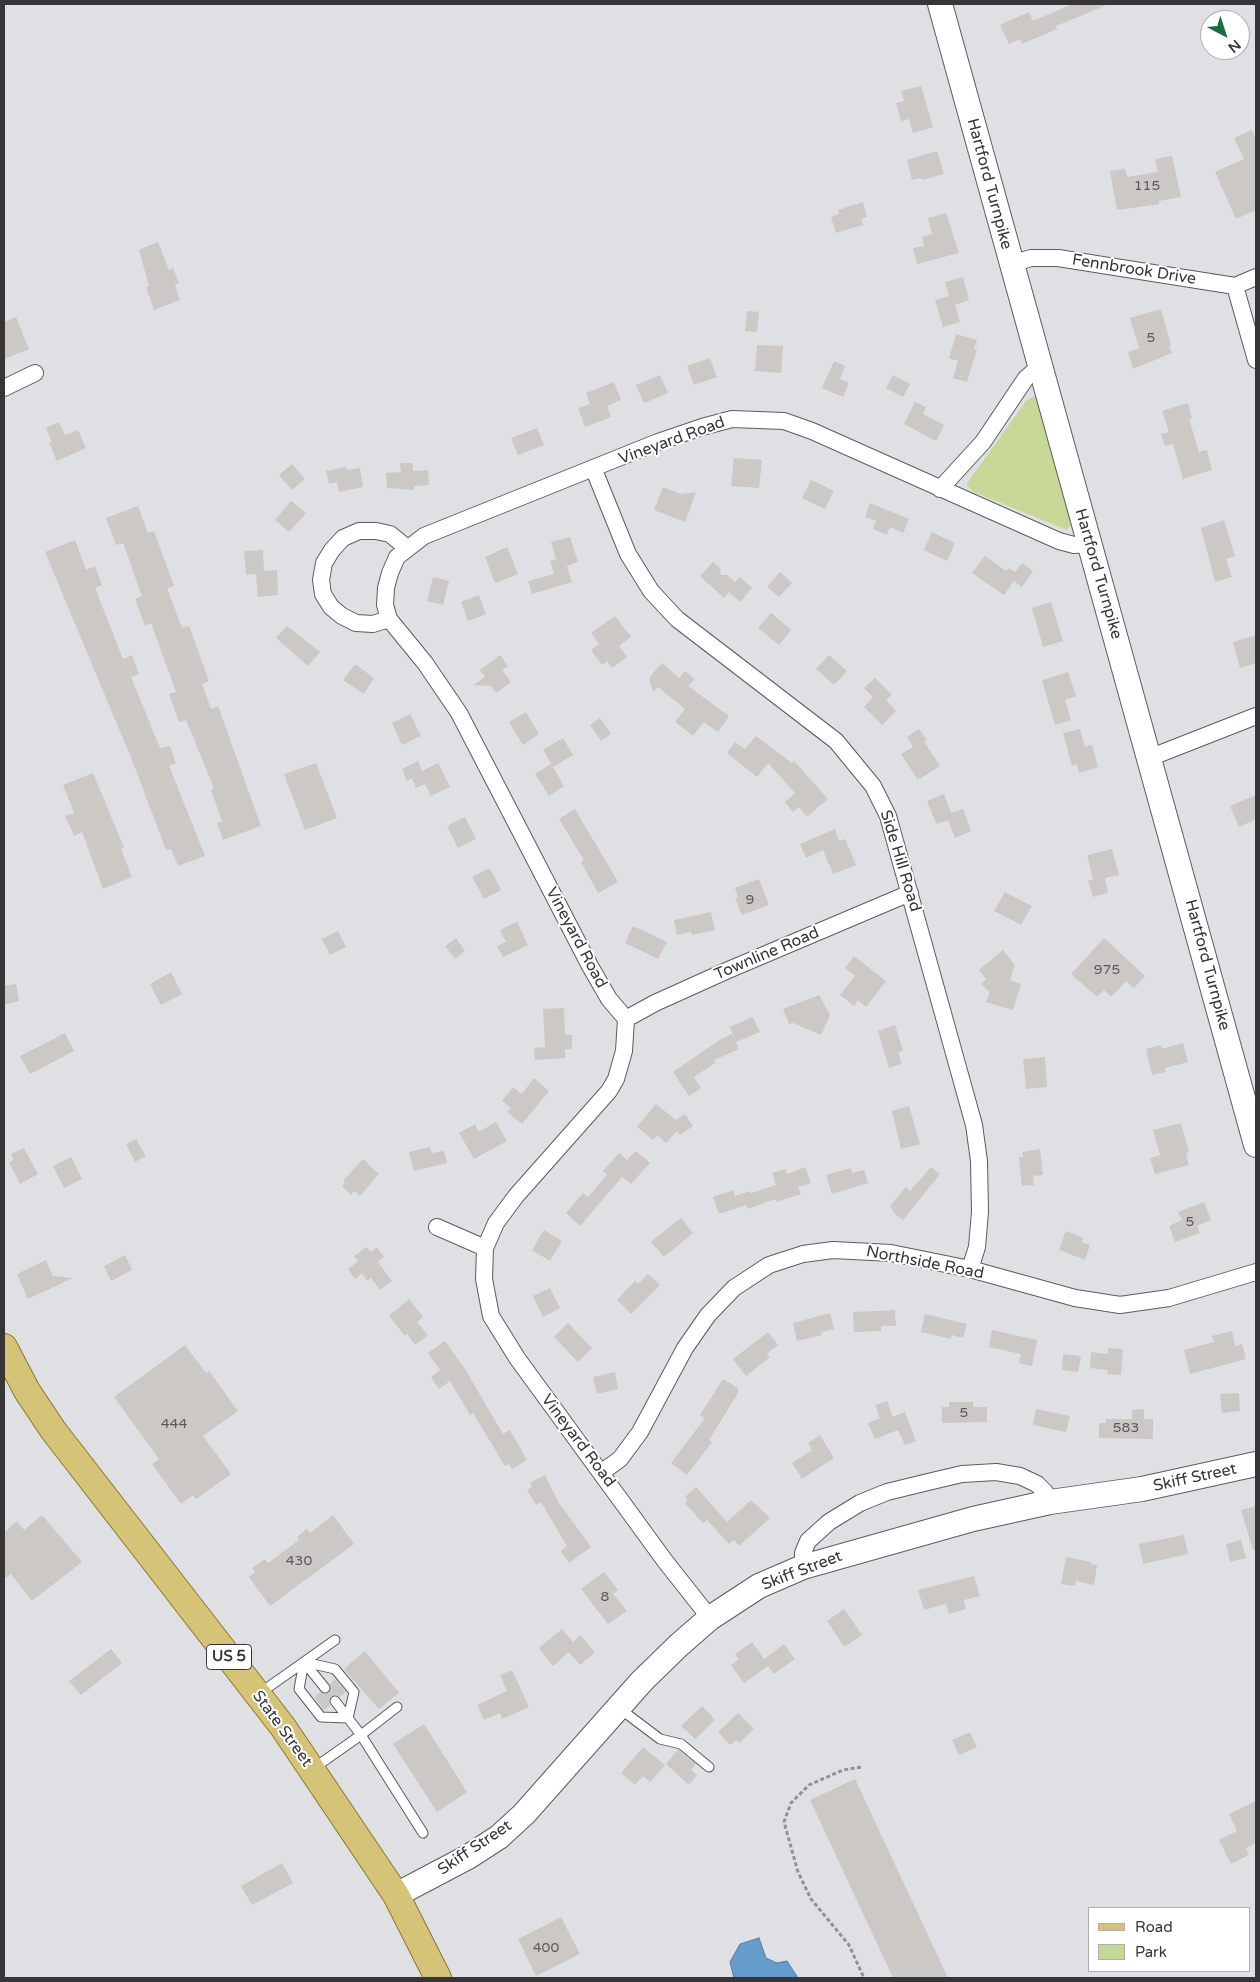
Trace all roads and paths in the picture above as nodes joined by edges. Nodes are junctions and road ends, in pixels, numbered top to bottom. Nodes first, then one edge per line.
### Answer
1 (940, 4) edge
2 (1011, 264) junction
3 (1256, 277) edge
4 (1236, 286) junction
5 (1256, 360) edge
6 (1039, 367) junction
7 (35, 372) dead end
8 (4, 388) edge
9 (594, 470) junction
10 (940, 489) junction
11 (1090, 544) junction
12 (407, 548) junction
13 (389, 619) junction
14 (1256, 716) edge
15 (1150, 758) junction
16 (910, 893) junction
17 (626, 1019) junction
18 (1255, 1135) edge
19 (437, 1227) dead end
20 (485, 1248) junction
21 (970, 1269) junction
22 (1256, 1272) edge
23 (4, 1347) edge
24 (1256, 1464) edge
25 (602, 1472) junction
26 (1050, 1502) junction
27 (803, 1567) junction
28 (710, 1618) junction
29 (335, 1640) dead end
30 (304, 1662) junction
31 (325, 1688) dead end
32 (258, 1695) junction
33 (335, 1701) dead end
34 (397, 1707) dead end
35 (619, 1708) junction
36 (348, 1718) junction
37 (361, 1735) junction
38 (709, 1767) dead end
39 (861, 1767) dead end
40 (312, 1770) junction
41 (423, 1833) dead end
42 (396, 1895) junction
43 (438, 1978) edge
44 (864, 1978) edge

1 - 2 main road, Hartford Turnpike
2 - 4 street, Fennbrook Drive
2 - 6 main road, Hartford Turnpike
3 - 4 street
4 - 5 street
6 - 10 street
6 - 11 main road, Hartford Turnpike
7 - 8 street
9 - 10 street, Vineyard Road
9 - 12 street, Vineyard Road
9 - 16 street, Side Hill Road
10 - 11 street, Vineyard Road
11 - 15 main road, Hartford Turnpike
12 - 13 street, Vineyard Road
12 - 13 street
13 - 17 street, Vineyard Road
14 - 15 street
15 - 18 main road, Hartford Turnpike
16 - 17 street, Townline Road
16 - 21 street, Side Hill Road
17 - 20 street, Vineyard Road
19 - 20 street
20 - 25 street, Vineyard Road
21 - 22 street, Northside Road
21 - 25 street, Northside Road
23 - 32 main road, State Street / US 5
24 - 26 main road, Skiff Street
25 - 28 street, Vineyard Road
26 - 27 main road, Skiff Street
26 - 27 street
27 - 28 main road, Skiff Street
28 - 35 main road, Skiff Street
29 - 30 lane
30 - 31 lane
30 - 32 lane
30 - 36 lane
30 - 36 lane
32 - 40 main road, State Street / US 5
33 - 36 lane
34 - 37 lane
35 - 38 lane
35 - 42 main road, Skiff Street
36 - 37 lane
37 - 40 lane
37 - 41 lane
39 - 44 path
40 - 42 main road, State Street / US 5
42 - 43 main road, State Street / US 5

